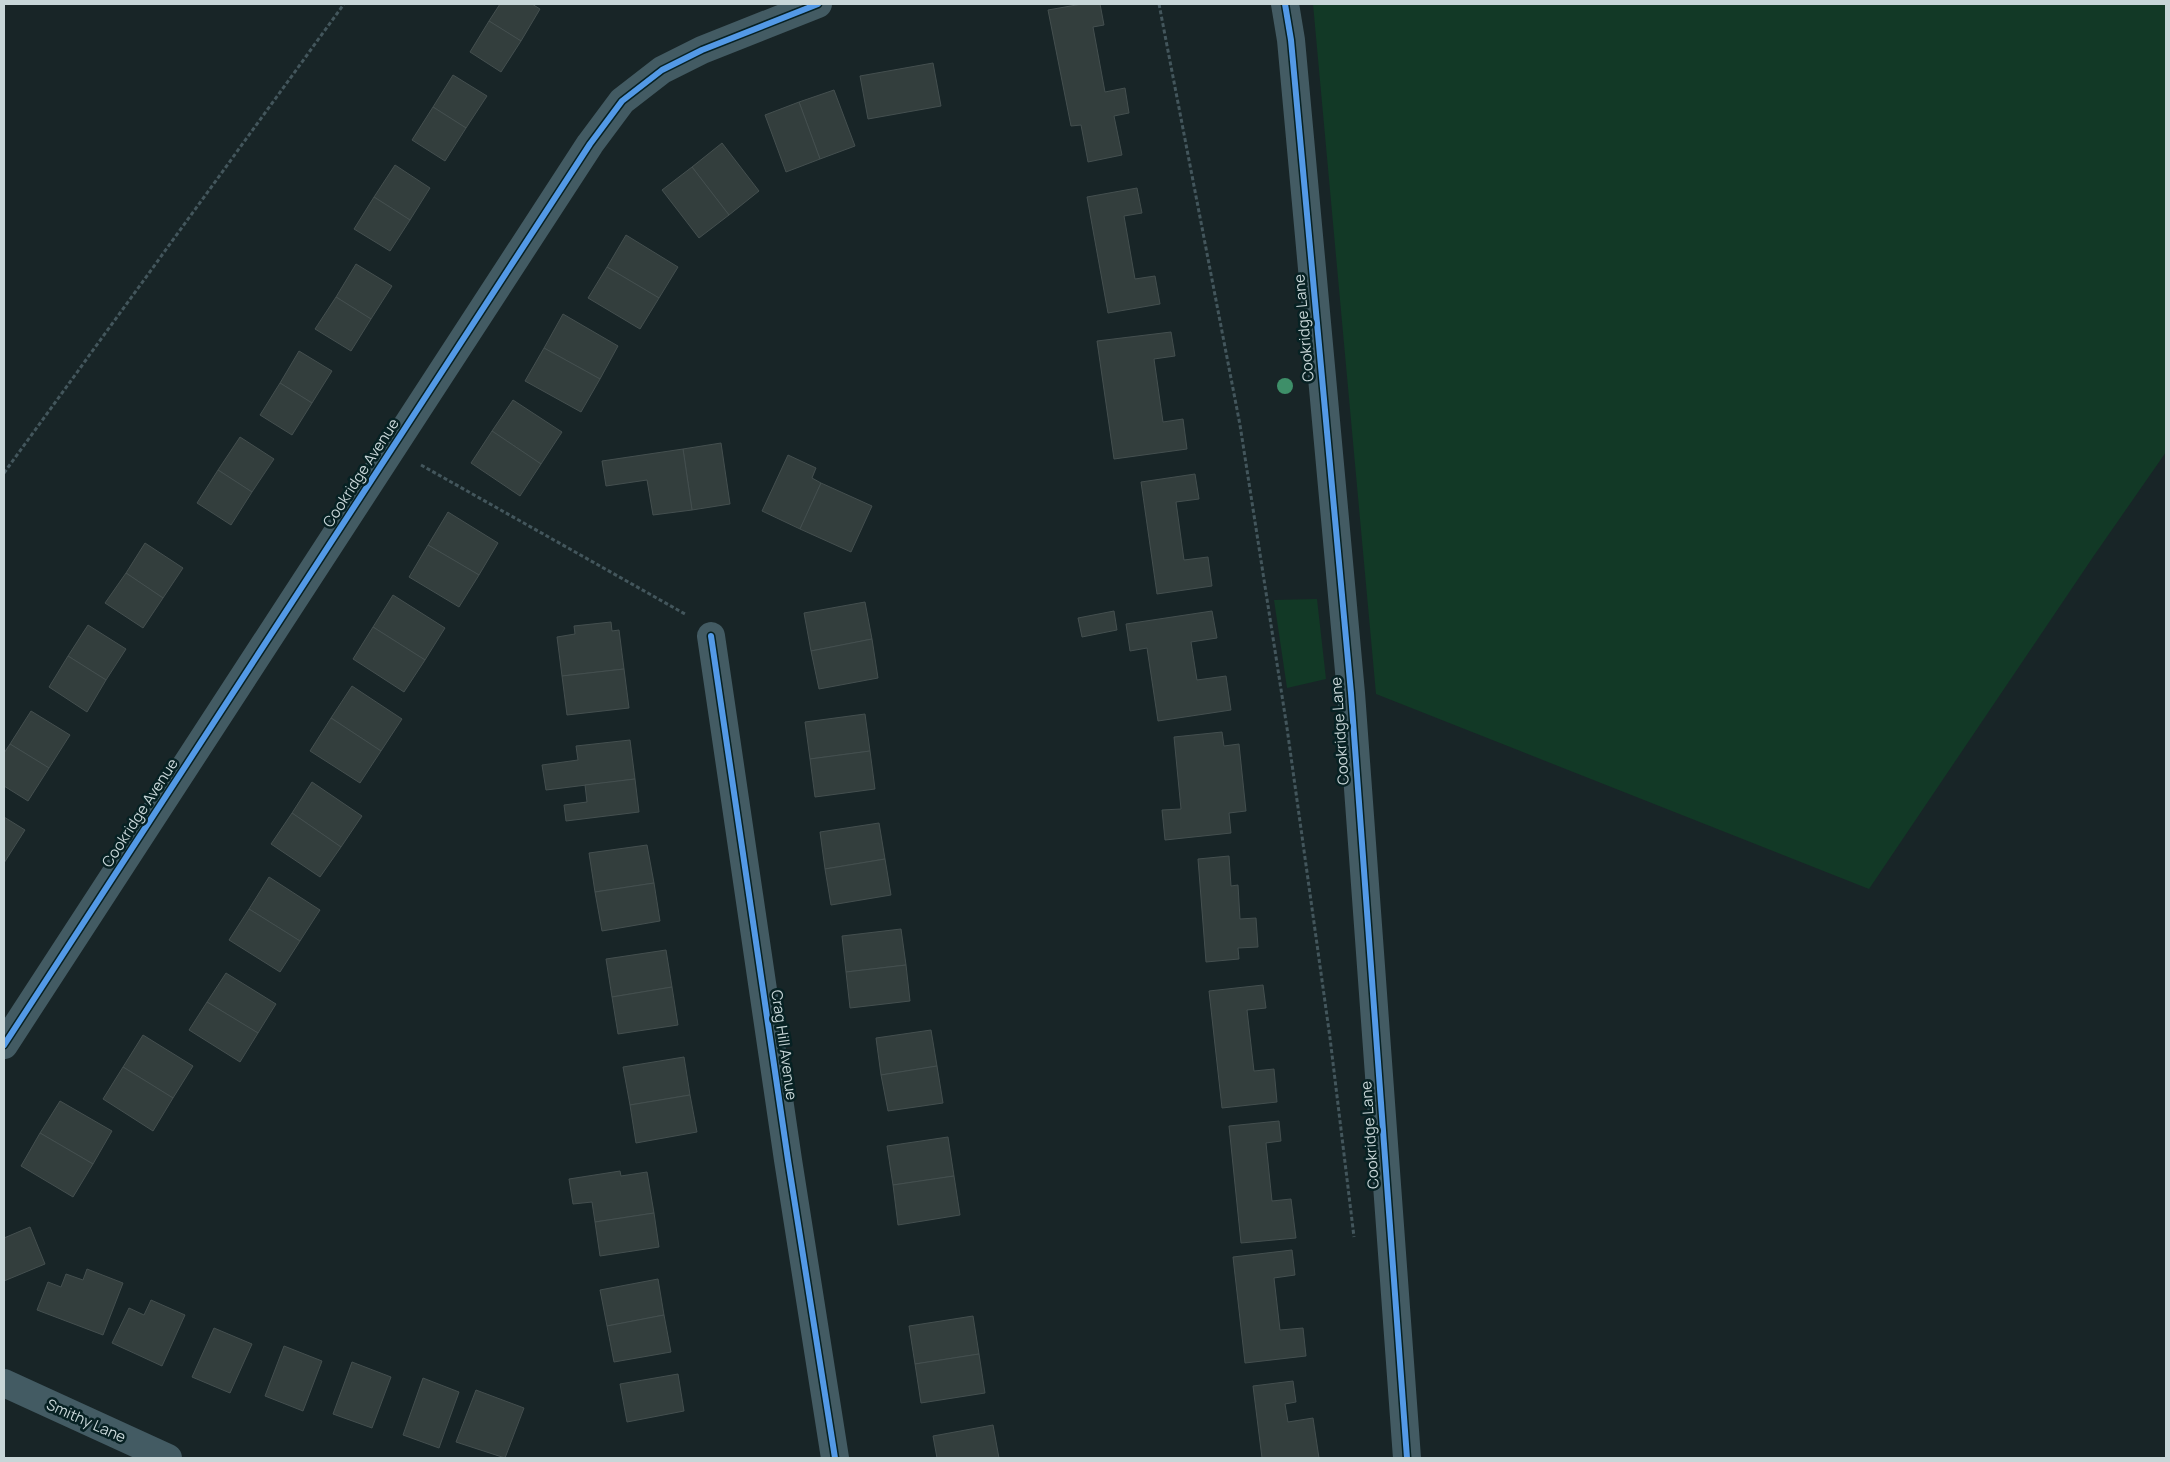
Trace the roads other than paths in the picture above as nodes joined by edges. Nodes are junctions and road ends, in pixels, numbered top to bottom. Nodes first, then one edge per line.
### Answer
1 (818, 4) edge
2 (1285, 4) edge
3 (711, 636) road end
4 (4, 1045) edge
5 (4, 1383) edge
6 (168, 1458) edge
7 (835, 1458) edge
8 (1407, 1458) edge

1 - 4 street, Cookridge Avenue
2 - 8 street, Cookridge Lane
3 - 7 street, Crag Hill Avenue
5 - 6 street, Smithy Lane

